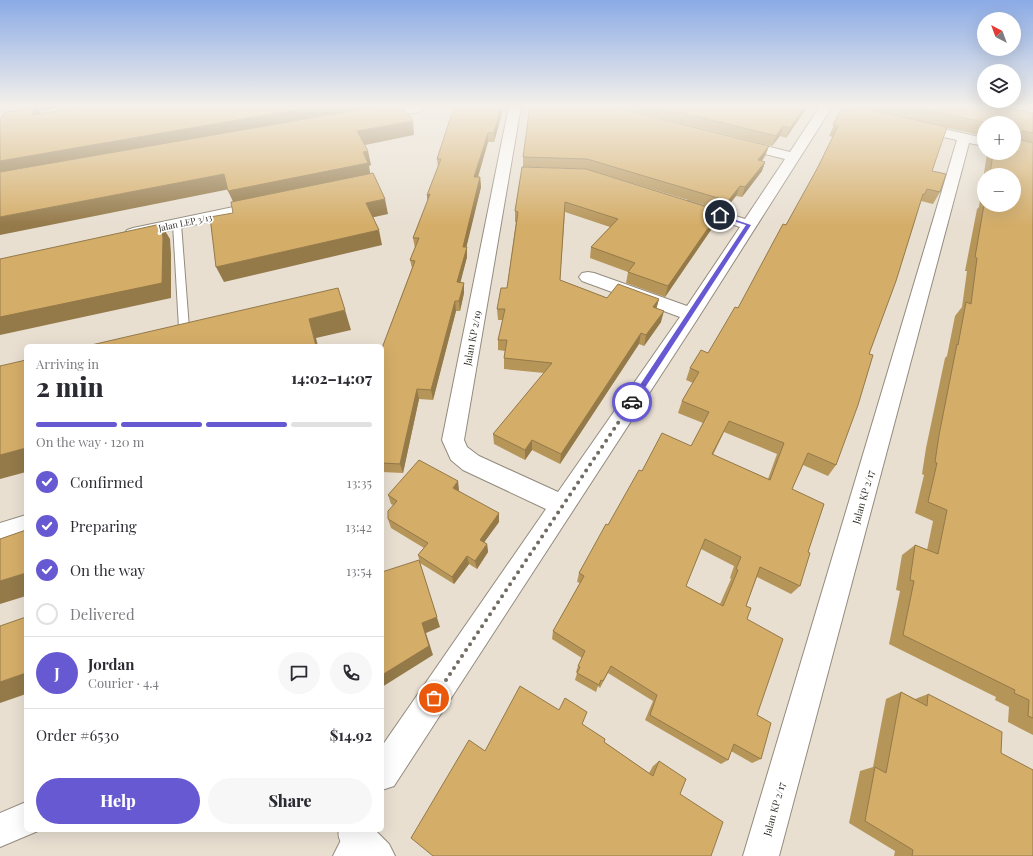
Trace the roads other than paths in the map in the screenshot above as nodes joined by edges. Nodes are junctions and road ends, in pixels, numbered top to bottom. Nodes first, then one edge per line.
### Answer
1 (512, 146) edge
2 (748, 146) edge
3 (801, 146) edge
4 (972, 146) edge
5 (793, 157) junction
6 (675, 202) edge
7 (278, 203) edge
8 (177, 224) junction
9 (749, 225) junction
10 (115, 237) edge
11 (588, 276) dead end
12 (691, 314) junction
13 (184, 328) edge
14 (563, 505) junction
15 (24, 527) edge
16 (0, 534) edge
17 (384, 771) edge
18 (24, 820) edge
19 (0, 830) edge
20 (761, 856) edge

1 - 14 street, Jalan KP 2/19
2 - 5 street
3 - 5 street
4 - 20 street, Jalan KP 2/17
5 - 9 street
6 - 9 street
7 - 8 street, Jalan LEP 3/13
8 - 10 street, Jalan LEP 3/13
8 - 13 lane
9 - 12 street
11 - 12 street
12 - 14 street
14 - 17 street
15 - 16 street
18 - 19 street

